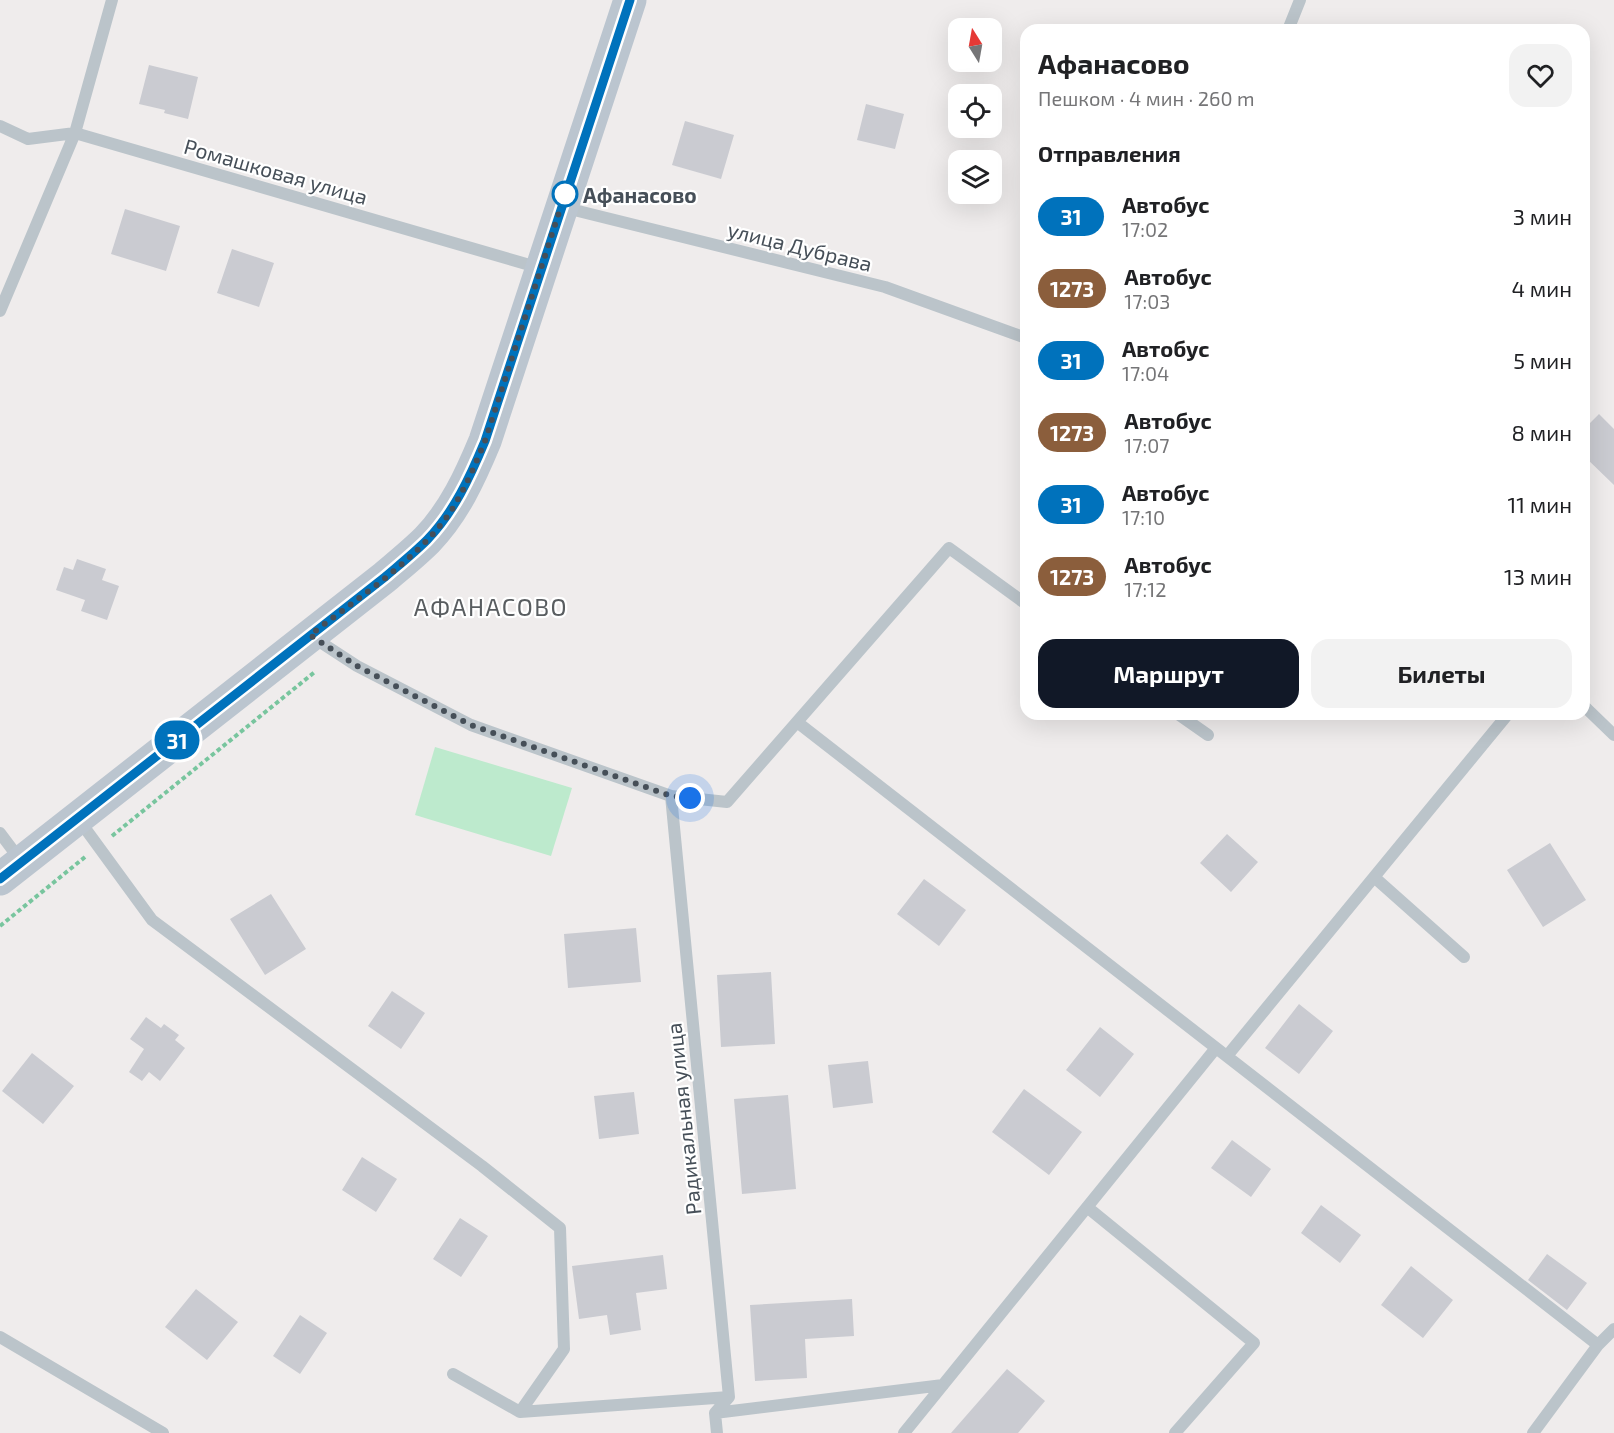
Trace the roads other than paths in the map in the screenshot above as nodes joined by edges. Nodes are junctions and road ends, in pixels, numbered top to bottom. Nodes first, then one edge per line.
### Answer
1 (112, 0) edge
2 (630, 0) edge
3 (1300, 0) edge
4 (1290, 24) edge
5 (0, 126) edge
6 (75, 133) junction
7 (561, 207) junction
8 (542, 268) junction
9 (0, 311) edge
10 (1020, 336) edge
11 (1020, 600) edge
12 (310, 635) junction
13 (1590, 712) edge
14 (1187, 720) edge
15 (1503, 720) edge
16 (797, 722) junction
17 (1208, 735) dead end
18 (1614, 735) edge
19 (671, 796) junction
20 (78, 819) junction
21 (0, 833) edge
22 (11, 871) edge
23 (1374, 877) junction
24 (1464, 957) dead end
25 (1216, 1048) junction
26 (1227, 1056) junction
27 (1087, 1207) junction
28 (1614, 1329) edge
29 (0, 1337) edge
30 (1598, 1345) junction
31 (453, 1374) dead end
32 (943, 1385) junction
33 (729, 1397) junction
34 (520, 1412) junction
35 (716, 1413) junction
36 (163, 1433) edge
37 (717, 1433) edge
38 (904, 1433) edge
39 (1175, 1433) edge
40 (1533, 1433) edge

1 - 6 lane
2 - 7 street
3 - 4 lane
5 - 6 lane, Ромашковая улица
6 - 8 lane, Ромашковая улица
6 - 9 lane
7 - 8 street
7 - 10 lane, улица Дубрава
8 - 12 street
11 - 16 lane
12 - 19 lane
12 - 20 street
13 - 18 lane
14 - 17 lane
15 - 23 lane
16 - 19 lane
16 - 25 lane
19 - 33 lane, Радикальная улица
20 - 22 street
20 - 34 lane
21 - 22 lane
23 - 24 lane
23 - 26 lane
25 - 26 lane
25 - 27 lane
26 - 30 lane
27 - 32 lane
27 - 39 lane
28 - 30 lane
29 - 36 lane
30 - 40 lane
31 - 34 lane
32 - 35 lane
32 - 38 lane
33 - 34 lane
33 - 35 lane
35 - 37 lane

